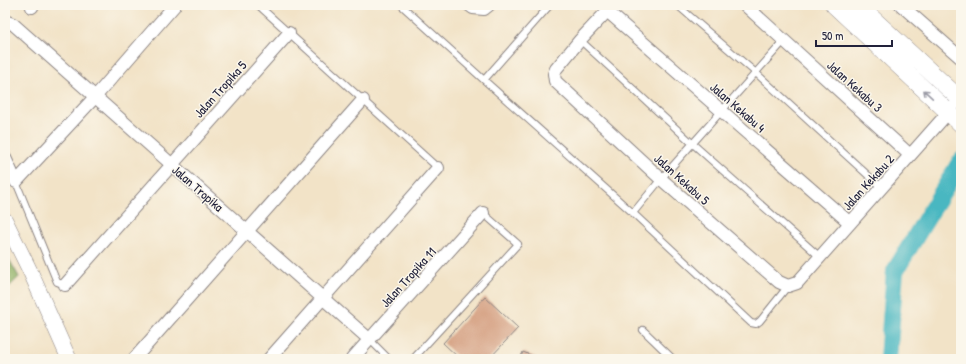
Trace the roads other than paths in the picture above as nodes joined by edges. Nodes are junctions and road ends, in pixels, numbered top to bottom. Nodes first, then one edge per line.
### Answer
1 (175, 5) edge
2 (258, 5) edge
3 (401, 5) edge
4 (469, 5) edge
5 (489, 5) edge
6 (550, 5) edge
7 (678, 5) edge
8 (745, 5) edge
9 (834, 5) edge
10 (858, 5) edge
11 (901, 5) edge
12 (608, 8) edge
13 (5, 21) edge
14 (289, 33) junction
15 (580, 40) junction
16 (784, 41) junction
17 (961, 58) edge
18 (756, 73) junction
19 (484, 80) junction
20 (95, 97) junction
21 (961, 99) edge
22 (363, 100) junction
23 (722, 112) junction
24 (955, 119) edge
25 (693, 144) junction
26 (910, 155) junction
27 (5, 158) edge
28 (172, 165) junction
29 (438, 168) joint
30 (661, 179) junction
31 (16, 182) junction
32 (882, 188) junction
33 (484, 213) joint
34 (632, 214) junction
35 (5, 220) edge
36 (850, 224) junction
37 (247, 231) junction
38 (820, 257) junction
39 (65, 285) joint
40 (792, 285) junction
41 (323, 298) junction
42 (643, 330) dead end
43 (370, 340) junction
44 (69, 359) edge
45 (134, 359) edge
46 (269, 359) edge
47 (352, 359) edge
48 (389, 359) edge
49 (413, 359) edge
50 (673, 359) edge

1 - 20 street
2 - 14 lane
3 - 19 lane
4 - 5 street
6 - 19 lane
7 - 18 lane
8 - 16 street, Jalan Kekabu 3
24 -> 9 main road
10 - 21 main road
11 - 17 street
12 - 15 street
12 - 23 street, Jalan Kekabu 4
13 - 20 street, Jalan Tropika
14 - 22 lane
14 - 28 street, Jalan Tropika 5
15 - 25 lane
15 - 30 street, Jalan Kekabu 5
16 - 18 lane
16 - 26 street, Jalan Kekabu 3
18 - 23 lane
18 - 32 lane
19 - 34 lane
20 - 28 street, Jalan Tropika
20 - 31 street
21 - 24 street, Jalan Kekabu 2
22 - 29 lane
22 - 37 street
23 - 25 lane
23 - 36 street, Jalan Kekabu 4
24 - 26 street, Jalan Kekabu 2
25 - 30 lane
25 - 38 lane
26 - 32 street, Jalan Kekabu 2
27 - 31 street
28 - 37 street, Jalan Tropika
28 - 39 street, Jalan Tropika 5
29 - 41 street
30 - 34 lane
30 - 40 street, Jalan Kekabu 5
31 - 39 lane
32 - 36 street, Jalan Kekabu 2
33 - 43 street, Jalan Tropika 11
33 - 49 lane
34 - 40 lane
35 - 44 street
36 - 38 street, Jalan Kekabu 2
37 - 41 street, Jalan Tropika
37 - 45 street
38 - 40 street, Jalan Kekabu 2
41 - 43 street, Jalan Tropika
41 - 46 street
42 - 50 lane
43 - 47 street, Jalan Tropika 11
43 - 48 lane, Jalan Tropika

